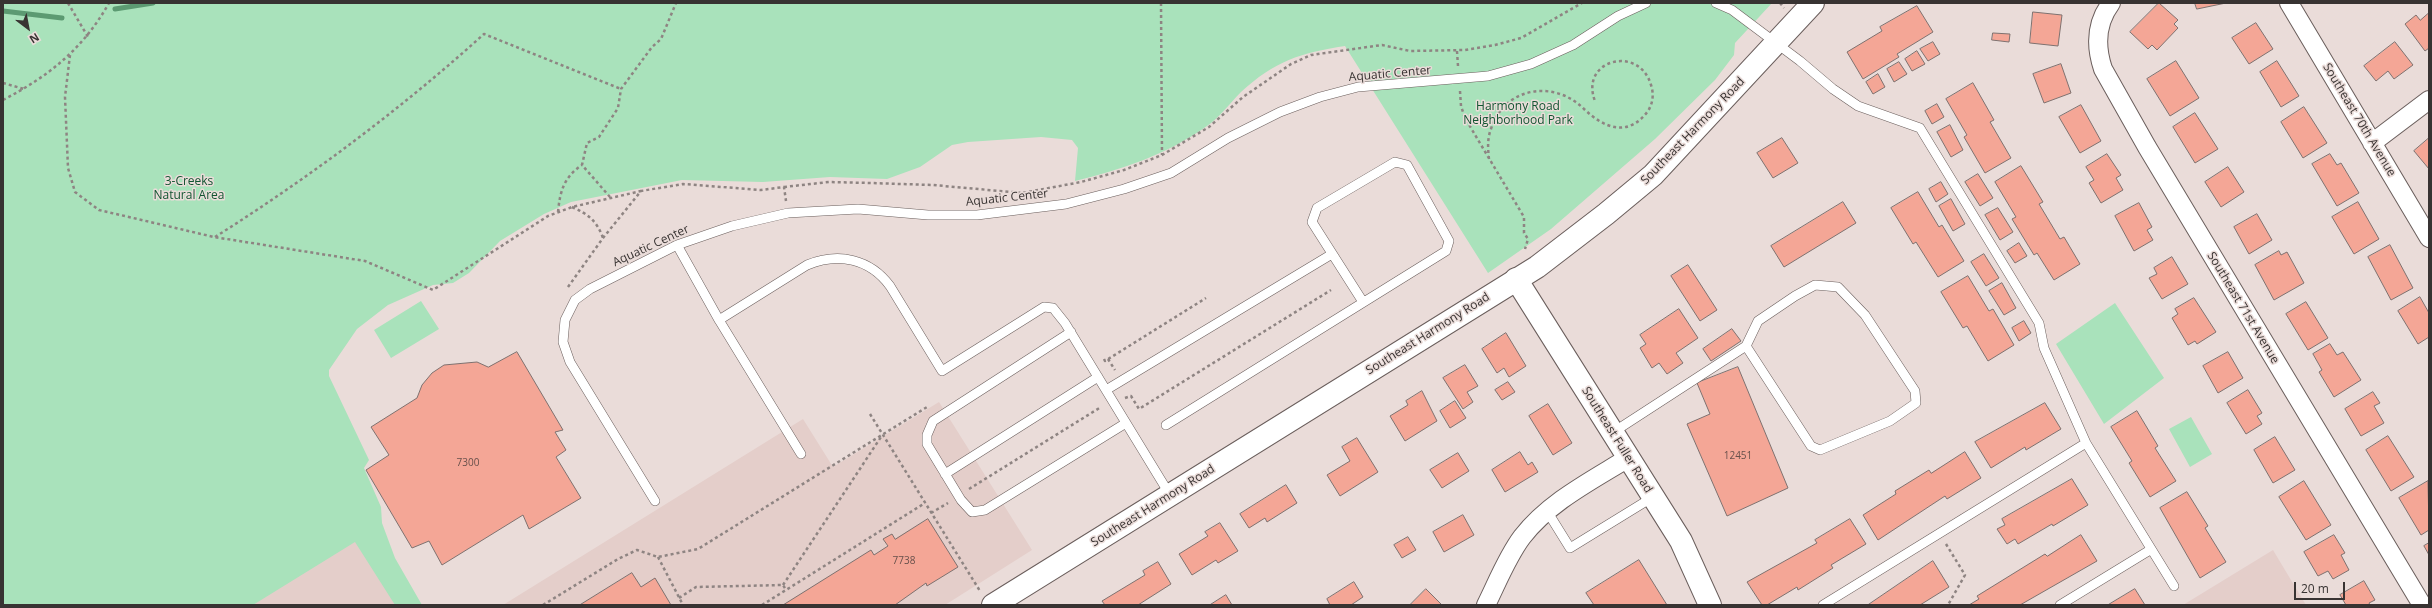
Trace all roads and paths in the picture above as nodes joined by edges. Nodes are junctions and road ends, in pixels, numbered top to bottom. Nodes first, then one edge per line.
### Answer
1 (68, 3) edge
2 (109, 3) edge
3 (676, 3) edge
4 (1161, 3) edge
5 (1582, 3) edge
6 (1646, 3) edge
7 (1716, 3) edge
8 (1814, 3) edge
9 (2111, 3) edge
10 (2289, 3) edge
11 (88, 36) junction
12 (1776, 43) junction
13 (1456, 51) junction
14 (70, 55) junction
15 (1460, 78) junction
16 (3, 83) edge
17 (24, 89) junction
18 (621, 89) junction
19 (3, 100) edge
20 (2429, 100) edge
21 (1595, 101) dead end
22 (2372, 143) junction
23 (1162, 155) junction
24 (1489, 159) junction
25 (582, 165) junction
26 (784, 187) junction
27 (641, 191) junction
28 (610, 198) junction
29 (572, 207) junction
30 (558, 212) junction
31 (788, 213) junction
32 (214, 237) junction
33 (602, 238) junction
34 (2429, 238) edge
35 (677, 245) junction
36 (1525, 249) dead end
37 (1332, 254) junction
38 (1516, 279) junction
39 (1331, 290) dead end
40 (1206, 298) dead end
41 (575, 300) junction
42 (1362, 302) junction
43 (719, 320) junction
44 (1071, 332) junction
45 (1746, 346) junction
46 (1101, 354) dead end
47 (1108, 358) junction
48 (1117, 374) dead end
49 (1098, 377) junction
50 (1106, 390) junction
51 (1125, 398) dead end
52 (1102, 407) dead end
53 (870, 414) dead end
54 (1126, 422) junction
55 (1166, 426) dead end
56 (1612, 432) junction
57 (883, 435) junction
58 (2086, 443) junction
59 (801, 454) dead end
60 (1628, 458) junction
61 (945, 474) junction
62 (969, 489) dead end
63 (1170, 495) junction
64 (1653, 497) junction
65 (655, 501) dead end
66 (950, 501) dead end
67 (925, 503) junction
68 (1547, 511) junction
69 (931, 513) junction
70 (1939, 533) junction
71 (2150, 550) junction
72 (658, 557) junction
73 (783, 585) junction
74 (2174, 586) dead end
75 (786, 590) junction
76 (679, 598) junction
77 (989, 602) edge
78 (543, 605) edge
79 (683, 605) edge
80 (762, 605) edge
81 (1486, 605) edge
82 (1710, 605) edge
83 (1823, 605) edge
84 (1948, 605) edge
85 (2060, 605) edge
86 (2422, 605) edge

1 - 11 path
2 - 11 path
3 - 18 path
4 - 23 path
5 - 13 path
6 - 15 lane, Aquatic Center
7 - 12 lane
8 - 12 main road, Southeast Harmony Road
9 - 86 street, Southeast 71st Avenue
10 - 22 street, Southeast 70th Avenue
11 - 14 path
12 - 38 main road, Southeast Harmony Road
12 - 58 lane
13 - 15 path
13 - 23 path
14 - 17 path
14 - 32 path
15 - 24 path
15 - 31 lane, Aquatic Center
16 - 17 path
17 - 19 path
18 - 25 path
18 - 32 path
20 - 22 street
21 - 24 path
22 - 34 street, Southeast 70th Avenue
23 - 26 path
24 - 36 path
25 - 28 path
25 - 30 path
26 - 27 path
26 - 31 path
27 - 28 path
27 - 33 path
28 - 29 path
29 - 30 path
29 - 33 path
30 - 32 path
31 - 35 lane, Aquatic Center
33 - 41 path
35 - 41 lane, Aquatic Center
35 - 43 lane
37 - 42 lane
37 - 42 lane
37 - 50 lane
38 - 56 main road, Southeast Fuller Road
38 - 63 main road, Southeast Harmony Road
39 - 51 path
40 - 47 path
41 - 65 lane, Aquatic Center
42 - 55 lane
43 - 44 lane
43 - 59 lane
44 - 49 lane
44 - 61 lane
45 - 45 lane
45 - 56 lane
46 - 47 path
47 - 48 path
49 - 50 lane
49 - 61 lane
50 - 54 lane
52 - 62 path
53 - 57 path
54 - 61 lane
54 - 63 lane
56 - 60 main road, Southeast Fuller Road
57 - 67 path
57 - 72 path
57 - 73 path
58 - 70 lane
58 - 71 lane
60 - 64 main road, Southeast Fuller Road
60 - 68 street
63 - 77 main road, Southeast Harmony Road
64 - 68 lane
64 - 82 main road, Southeast Fuller Road
66 - 69 path
67 - 69 path
67 - 75 path
68 - 81 street
69 - 77 path
70 - 83 lane
70 - 84 path
71 - 74 lane
71 - 85 lane
72 - 76 path
72 - 78 path
73 - 75 path
73 - 76 path
75 - 80 path
76 - 79 path

